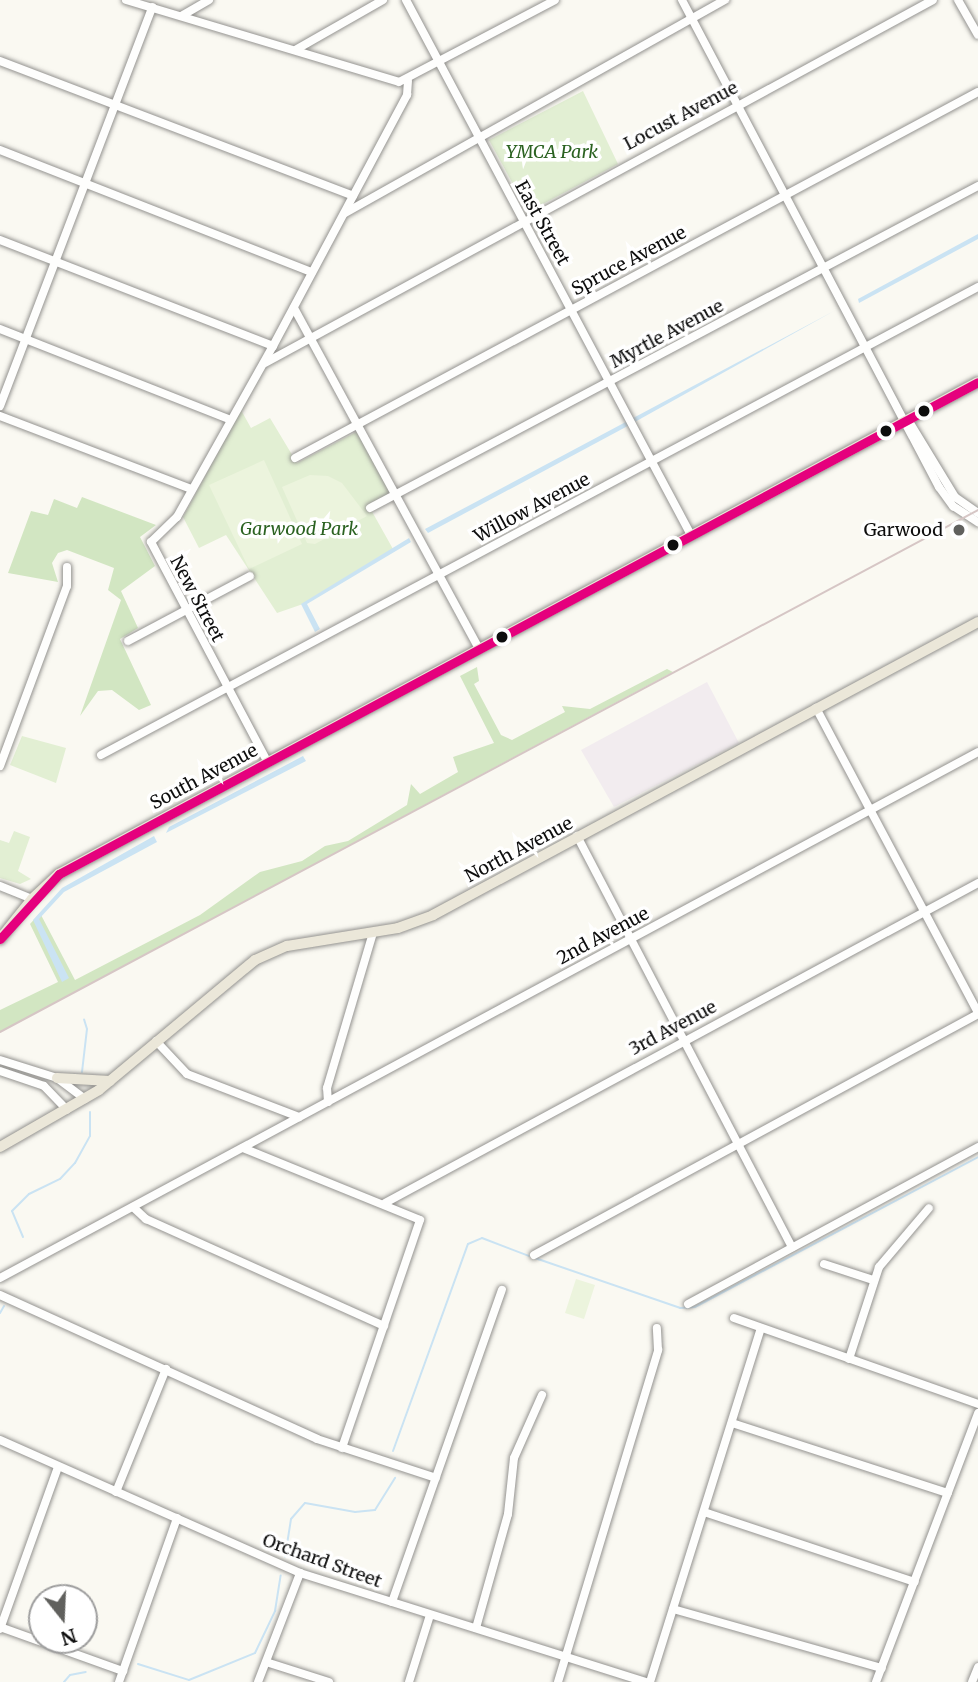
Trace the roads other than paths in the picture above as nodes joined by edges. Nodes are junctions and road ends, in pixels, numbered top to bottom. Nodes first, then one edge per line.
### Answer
1 (126, 0) edge
2 (209, 0) edge
3 (383, 0) edge
4 (406, 0) edge
5 (555, 0) edge
6 (682, 0) edge
7 (725, 0) edge
8 (933, 0) edge
9 (958, 0) edge
10 (152, 7) junction
11 (183, 15) junction
12 (691, 18) junction
13 (978, 35) edge
14 (297, 49) junction
15 (0, 61) edge
16 (439, 64) junction
17 (408, 80) junction
18 (978, 92) edge
19 (737, 104) junction
20 (116, 106) junction
21 (476, 136) junction
22 (0, 150) edge
23 (85, 183) junction
24 (978, 186) edge
25 (787, 194) junction
26 (353, 196) junction
27 (345, 214) junction
28 (521, 221) junction
29 (0, 240) edge
30 (56, 261) junction
31 (825, 267) junction
32 (312, 272) junction
33 (978, 288) edge
34 (294, 308) junction
35 (572, 309) junction
36 (0, 329) edge
37 (310, 337) junction
38 (26, 338) junction
39 (273, 346) junction
40 (868, 346) junction
41 (262, 365) junction
42 (610, 382) junction
43 (978, 382) edge
44 (0, 406) edge
45 (0, 416) edge
46 (230, 420) junction
47 (908, 421) junction
48 (356, 423) junction
49 (295, 458) dead end
50 (653, 461) junction
51 (191, 489) junction
52 (397, 496) junction
53 (370, 508) dead end
54 (978, 513) edge
55 (978, 522) edge
56 (691, 536) junction
57 (67, 567) dead end
58 (250, 576) dead end
59 (440, 576) junction
60 (186, 610) junction
61 (978, 622) edge
62 (128, 641) dead end
63 (479, 649) junction
64 (227, 690) junction
65 (816, 708) junction
66 (978, 752) edge
67 (101, 755) dead end
68 (267, 761) junction
69 (0, 766) edge
70 (870, 810) junction
71 (577, 836) junction
72 (978, 883) edge
73 (0, 886) edge
74 (32, 899) junction
75 (924, 912) junction
76 (373, 933) junction
77 (0, 939) edge
78 (631, 939) junction
79 (978, 1014) edge
80 (683, 1040) junction
81 (156, 1041) junction
82 (0, 1060) edge
83 (0, 1071) edge
84 (57, 1078) junction
85 (111, 1081) junction
86 (85, 1099) junction
87 (328, 1102) junction
88 (67, 1110) junction
89 (299, 1117) junction
90 (738, 1145) junction
91 (0, 1147) edge
92 (978, 1147) edge
93 (243, 1148) junction
94 (385, 1203) junction
95 (133, 1207) junction
96 (929, 1208) dead end
97 (792, 1247) junction
98 (534, 1255) dead end
99 (824, 1264) dead end
100 (0, 1278) edge
101 (873, 1280) junction
102 (502, 1290) dead end
103 (0, 1295) edge
104 (688, 1304) dead end
105 (734, 1318) dead end
106 (384, 1326) junction
107 (657, 1328) dead end
108 (761, 1328) junction
109 (849, 1359) junction
110 (166, 1369) junction
111 (542, 1395) dead end
112 (978, 1404) edge
113 (978, 1413) edge
114 (732, 1423) junction
115 (0, 1440) edge
116 (342, 1448) junction
117 (58, 1467) junction
118 (436, 1478) junction
119 (116, 1492) junction
120 (948, 1493) junction
121 (704, 1512) junction
122 (177, 1518) junction
123 (300, 1573) junction
124 (915, 1582) junction
125 (392, 1602) junction
126 (673, 1609) junction
127 (430, 1615) junction
128 (0, 1628) edge
129 (476, 1628) junction
130 (567, 1657) junction
131 (266, 1662) junction
132 (978, 1667) edge
133 (882, 1668) junction
134 (123, 1671) junction
135 (119, 1682) edge
136 (258, 1682) edge
137 (329, 1682) edge
138 (409, 1682) edge
139 (558, 1682) edge
140 (645, 1682) edge
141 (650, 1682) edge
142 (876, 1682) edge
143 (972, 1682) edge

1 - 10 street
2 - 11 street
3 - 14 street
4 - 16 street, East Street
5 - 16 street
6 - 12 street
7 - 12 street
8 - 19 street, Locust Avenue
9 - 13 street
10 - 11 street
10 - 20 street
11 - 14 street
12 - 19 street
12 - 21 street
14 - 17 street
15 - 20 street
16 - 17 street
16 - 21 street, East Street
17 - 26 street
18 - 25 street, Spruce Avenue
19 - 25 street
19 - 28 street, Locust Avenue
20 - 23 street
20 - 26 street
21 - 27 street
21 - 28 street, East Street
22 - 23 street
23 - 30 street
23 - 32 street
24 - 31 street, Myrtle Avenue
25 - 31 street
25 - 35 street, Spruce Avenue
26 - 27 street
27 - 32 street
28 - 35 street, East Street
28 - 37 street, Locust Avenue
29 - 30 street
30 - 38 street
30 - 39 street
31 - 40 street
31 - 42 street, Myrtle Avenue
32 - 34 street
33 - 40 street, Willow Avenue
34 - 37 street
34 - 39 street
35 - 42 street, East Street
35 - 48 street, Spruce Avenue
36 - 38 street
37 - 41 street, Locust Avenue
37 - 48 street
38 - 44 street
38 - 46 street
39 - 41 street
40 - 47 street
40 - 50 street, Willow Avenue
41 - 46 street
42 - 50 street, East Street
42 - 52 street, Myrtle Avenue
43 - 47 main road, South Avenue
45 - 51 street
46 - 51 street
47 - 54 street
47 - 55 street
47 - 56 main road, South Avenue
48 - 49 street, Spruce Avenue
48 - 52 street
50 - 56 street, East Street
50 - 59 street, Willow Avenue
51 - 60 street, New Street
52 - 53 street, Myrtle Avenue
52 - 59 street
56 - 63 main road, South Avenue
57 - 69 street
58 - 60 street
59 - 63 street
59 - 64 street, Willow Avenue
60 - 62 street
60 - 64 street, New Street
61 - 65 main road, North Avenue
63 - 68 main road, South Avenue
64 - 67 street, Willow Avenue
64 - 68 street, New Street
65 - 70 street
65 - 71 main road, North Avenue
66 - 70 street, 2nd Avenue
68 - 74 main road, South Avenue
70 - 75 street
70 - 78 street, 2nd Avenue
71 - 76 main road, North Avenue
71 - 78 street
72 - 75 street, 3rd Avenue
73 - 74 street
74 - 77 main road, South Avenue
75 - 79 street
75 - 80 street, 3rd Avenue
76 - 81 main road, North Avenue
76 - 87 street
78 - 80 street
78 - 87 street, 2nd Avenue
79 - 90 street
80 - 90 street
80 - 94 street, 3rd Avenue
81 - 85 main road, North Avenue
81 - 89 street
82 - 84 street
83 - 88 street
84 - 85 main road
84 - 86 street
85 - 86 main road, North Avenue
86 - 88 main road, North Avenue
87 - 89 street, 2nd Avenue
88 - 91 main road, North Avenue
89 - 93 street, 2nd Avenue
90 - 97 street
90 - 98 street
92 - 97 street
93 - 94 street
93 - 95 street, 2nd Avenue
94 - 106 street
95 - 100 street, 2nd Avenue
95 - 106 street
96 - 101 street
97 - 104 street
99 - 101 street
101 - 109 street
102 - 118 street
103 - 110 street
105 - 108 street
106 - 116 street
107 - 130 street
108 - 109 street
108 - 114 street
109 - 112 street
110 - 116 street
110 - 119 street
111 - 129 street
113 - 120 street
114 - 120 street
114 - 121 street
115 - 117 street, Orchard Street
116 - 118 street
117 - 119 street, Orchard Street
117 - 128 street
118 - 125 street
119 - 122 street, Orchard Street
120 - 124 street
121 - 124 street
121 - 126 street
122 - 123 street, Orchard Street
122 - 134 street
123 - 125 street, Orchard Street
123 - 131 street
124 - 133 street
125 - 127 street, Orchard Street
126 - 133 street
126 - 141 street
127 - 129 street, Orchard Street
127 - 138 street
128 - 134 street
129 - 130 street, Orchard Street
130 - 139 street
130 - 140 street, Orchard Street
131 - 136 street
131 - 137 street
132 - 143 street
133 - 142 street
134 - 135 street

